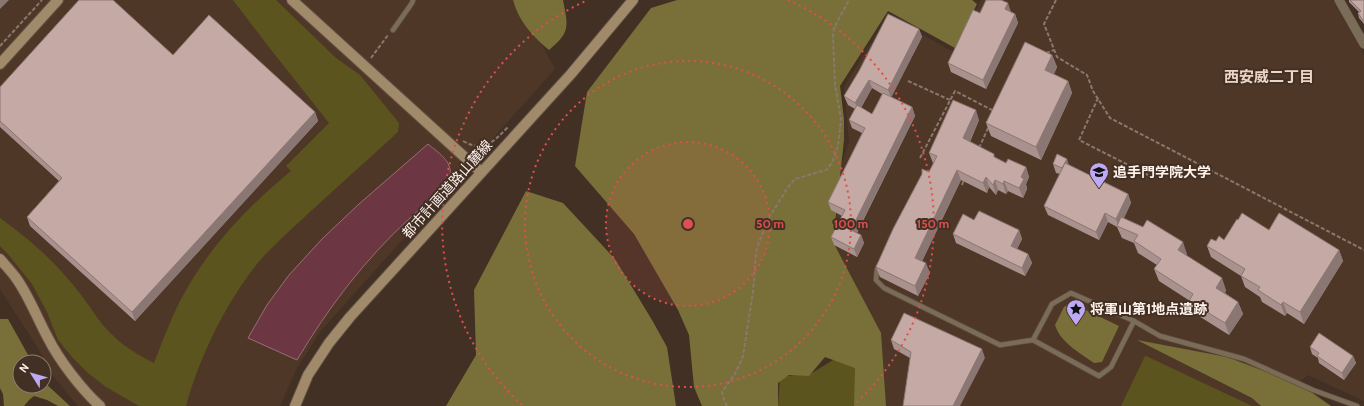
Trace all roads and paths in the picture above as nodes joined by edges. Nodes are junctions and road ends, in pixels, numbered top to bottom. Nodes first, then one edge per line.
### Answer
1 (42, 0) edge
2 (58, 0) edge
3 (292, 0) edge
4 (413, 0) edge
5 (633, 0) edge
6 (849, 0) edge
7 (1056, 0) edge
8 (1339, 0) edge
9 (392, 30) joint
10 (1364, 44) edge
11 (0, 46) edge
12 (1054, 50) junction
13 (1040, 55) edge
14 (371, 58) dead end
15 (0, 64) edge
16 (908, 81) dead end
17 (1098, 98) junction
18 (950, 100) junction
19 (996, 112) edge
20 (510, 124) dead end
21 (989, 125) edge
22 (461, 140) dead end
23 (977, 152) edge
24 (920, 158) dead end
25 (481, 172) junction
26 (1148, 175) dead end
27 (965, 178) edge
28 (962, 185) edge
29 (1364, 250) edge
30 (883, 257) edge
31 (0, 259) edge
32 (1134, 321) junction
33 (1033, 340) junction
34 (100, 406) edge
35 (295, 406) edge
36 (727, 406) edge
37 (1357, 406) edge

1 - 11 path
2 - 15 street
3 - 25 street
4 - 9 lane
5 - 25 street, 都市計画道路山麓線
6 - 36 path
7 - 12 path
8 - 10 street
9 - 14 path
12 - 13 path
12 - 17 path
16 - 18 path
17 - 26 path
17 - 29 path
18 - 19 path
18 - 24 path
20 - 22 path
21 - 23 path
25 - 35 street, 都市計画道路山麓線
27 - 28 path
30 - 33 lane
31 - 34 street
32 - 33 lane
32 - 33 lane
32 - 37 lane

